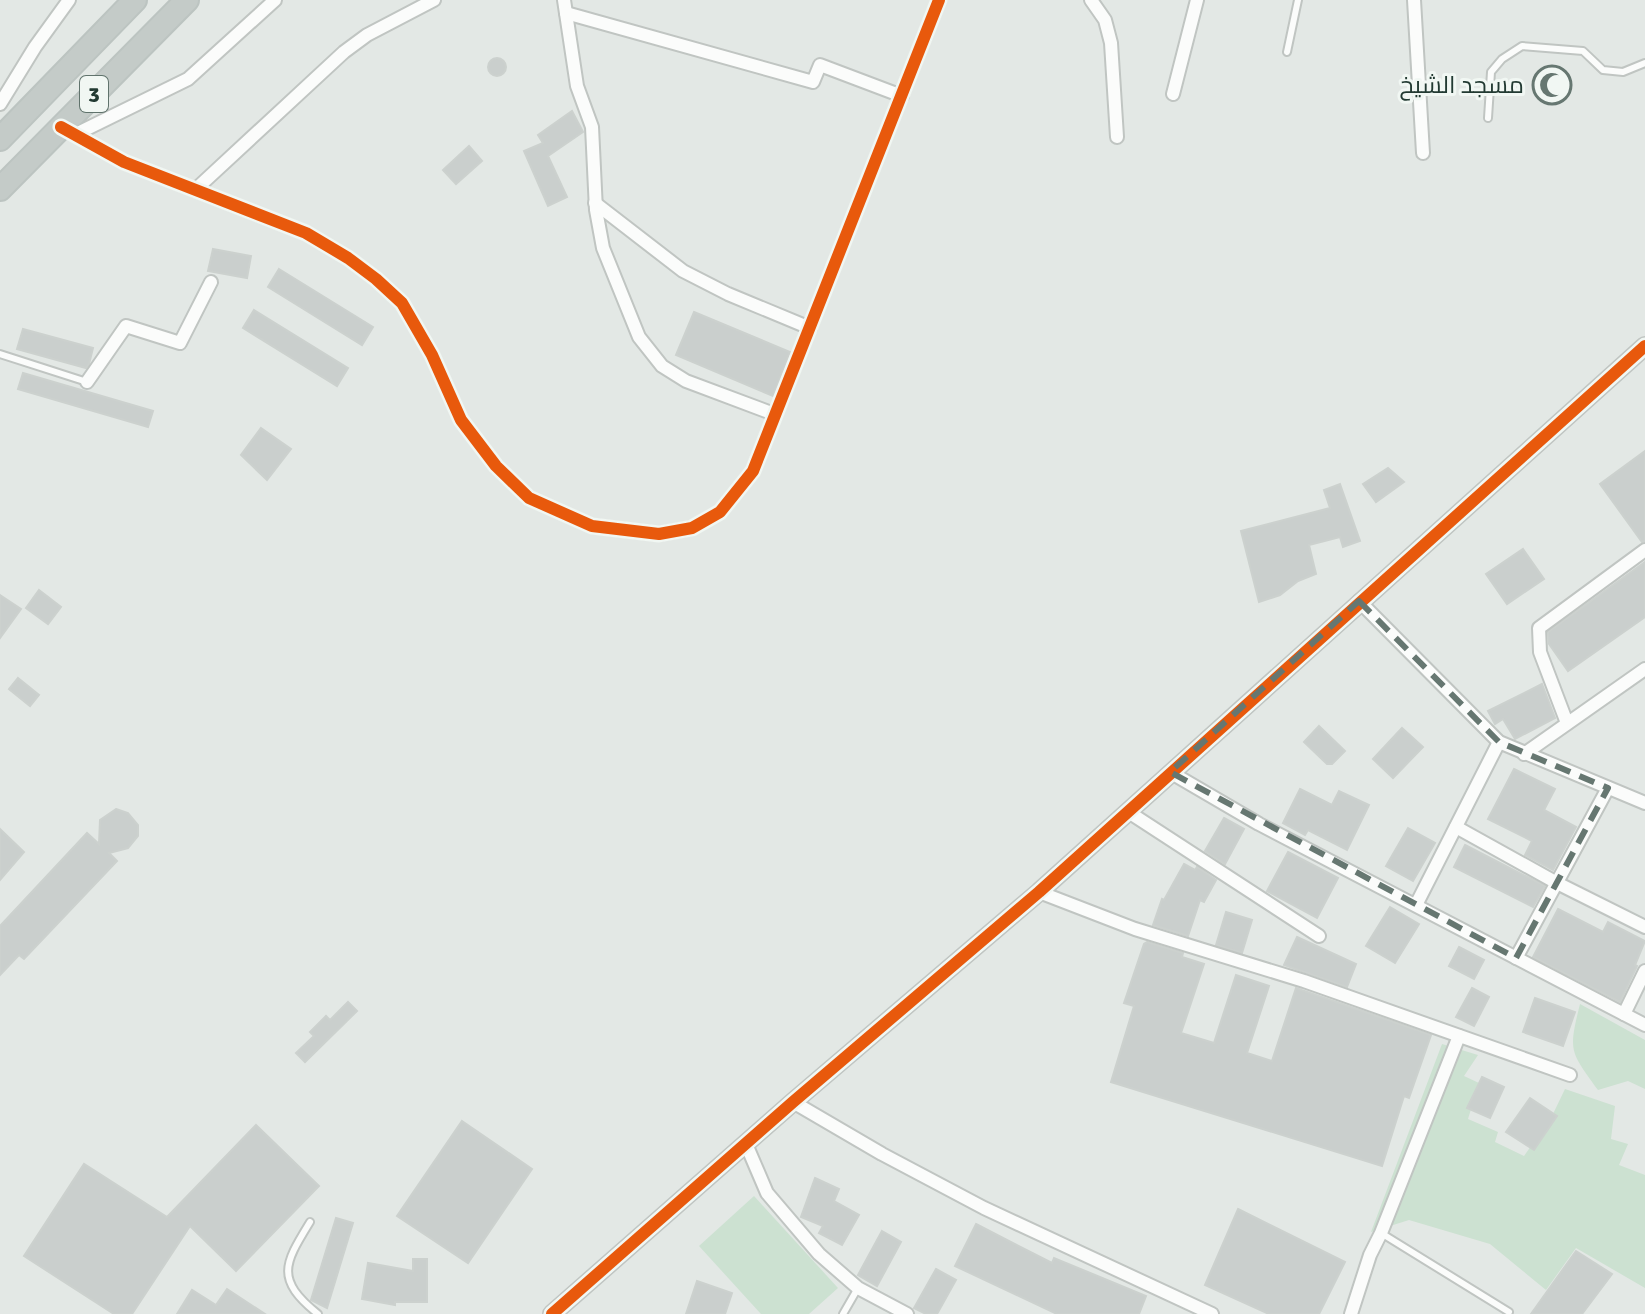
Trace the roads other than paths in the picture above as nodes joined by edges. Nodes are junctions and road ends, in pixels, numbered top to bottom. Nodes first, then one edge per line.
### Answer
1 (69, 0) edge
2 (135, 0) edge
3 (187, 0) edge
4 (275, 0) edge
5 (434, 0) edge
6 (939, 0) edge
7 (1091, 0) edge
8 (1197, 0) edge
9 (1298, 0) edge
10 (1414, 0) edge
11 (565, 7) edge
12 (1287, 52) dead end
13 (1645, 63) edge
14 (1173, 94) dead end
15 (902, 96) junction
16 (0, 104) edge
17 (1488, 118) dead end
18 (69, 131) junction
19 (1117, 137) dead end
20 (0, 139) edge
21 (1423, 153) dead end
22 (0, 189) edge
23 (195, 190) junction
24 (595, 203) junction
25 (211, 282) dead end
26 (810, 328) junction
27 (1645, 346) edge
28 (0, 354) edge
29 (87, 382) joint
30 (774, 414) junction
31 (1645, 550) edge
32 (1359, 601) junction
33 (1645, 669) edge
34 (1567, 723) junction
35 (1499, 742) junction
36 (1524, 754) junction
37 (1170, 772) junction
38 (1608, 788) junction
39 (1642, 798) edge
40 (1127, 811) junction
41 (1456, 827) junction
42 (1557, 883) junction
43 (1039, 892) junction
44 (1416, 905) junction
45 (1645, 927) edge
46 (1319, 936) dead end
47 (1516, 958) junction
48 (1645, 971) edge
49 (1624, 1014) junction
50 (1645, 1025) edge
51 (1459, 1036) junction
52 (1570, 1075) dead end
53 (793, 1102) junction
54 (746, 1144) junction
55 (310, 1222) dead end
56 (1381, 1233) junction
57 (858, 1288) junction
58 (1509, 1312) edge
59 (318, 1314) edge
60 (552, 1314) edge
61 (843, 1314) edge
62 (907, 1314) edge
63 (1212, 1314) edge
64 (1351, 1314) edge

1 - 16 street
2 - 20 highway, 3
3 - 18 highway, 3
4 - 18 street
5 - 23 street
6 - 15 street
7 - 19 street
8 - 14 street
9 - 12 lane
10 - 21 street
11 - 15 street
11 - 24 street
13 - 17 lane
15 - 26 street
18 - 22 highway, 3
18 - 23 street
23 - 30 street
24 - 26 street
24 - 30 street
25 - 29 street
26 - 30 street
27 - 32 street
28 - 29 lane
31 - 34 street
32 - 35 street
32 - 37 street
33 - 34 street
34 - 36 street
35 - 36 street
35 - 41 street
36 - 38 street
37 - 40 street
37 - 44 street
38 - 39 street
38 - 42 street
40 - 43 street
40 - 46 street
41 - 42 street
41 - 44 street
42 - 45 street
42 - 47 street
43 - 51 street
43 - 53 street
44 - 47 street
47 - 49 street
48 - 49 street
49 - 50 street
51 - 52 street
51 - 56 street
53 - 54 street
53 - 63 street
54 - 57 street
54 - 60 street
55 - 59 lane
56 - 58 lane
56 - 64 street
57 - 61 lane
57 - 62 street

